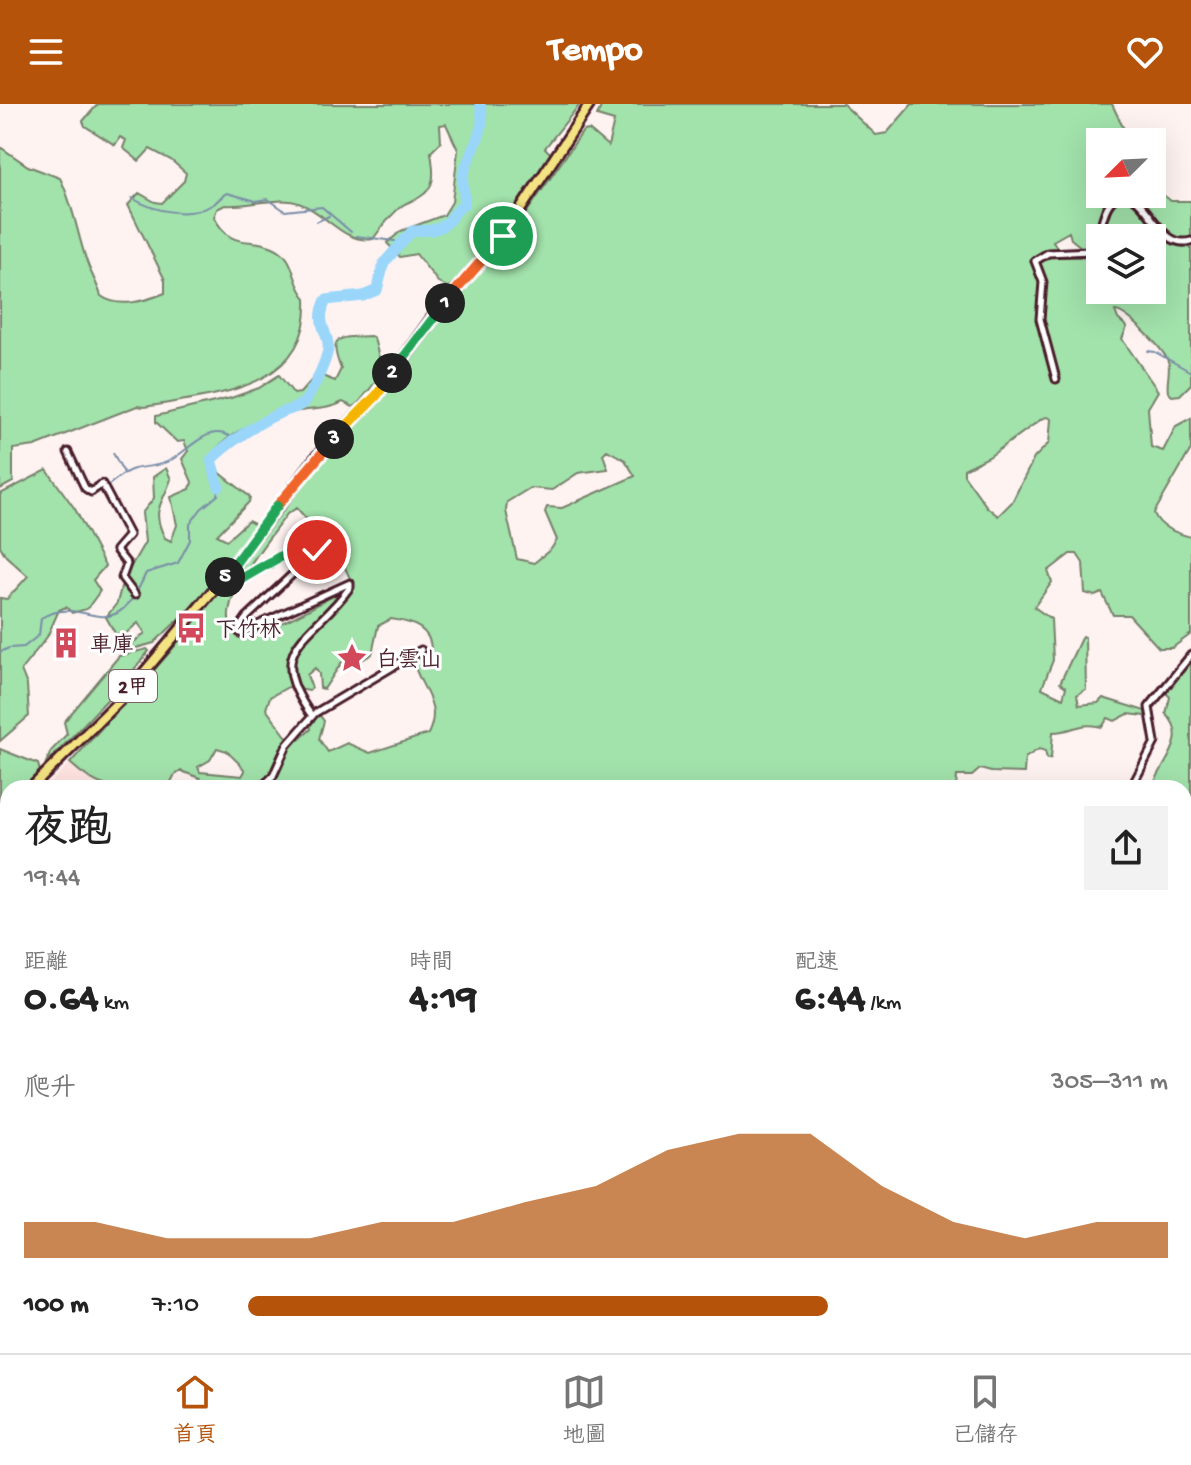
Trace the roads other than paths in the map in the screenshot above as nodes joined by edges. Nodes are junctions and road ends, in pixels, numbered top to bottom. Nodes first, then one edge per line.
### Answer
1 (590, 104) edge
2 (1106, 208) edge
3 (1146, 208) edge
4 (1191, 241) edge
5 (1056, 379) dead end
6 (68, 452) dead end
7 (219, 584) junction
8 (135, 595) dead end
9 (421, 650) dead end
10 (1191, 655) edge
11 (312, 716) junction
12 (39, 780) edge
13 (269, 780) edge
14 (1135, 780) edge

1 - 7 main road, 2甲
2 - 5 street
3 - 4 street
6 - 8 street
7 - 11 street
7 - 12 main road, 2甲
9 - 11 street
10 - 14 street
11 - 13 street

